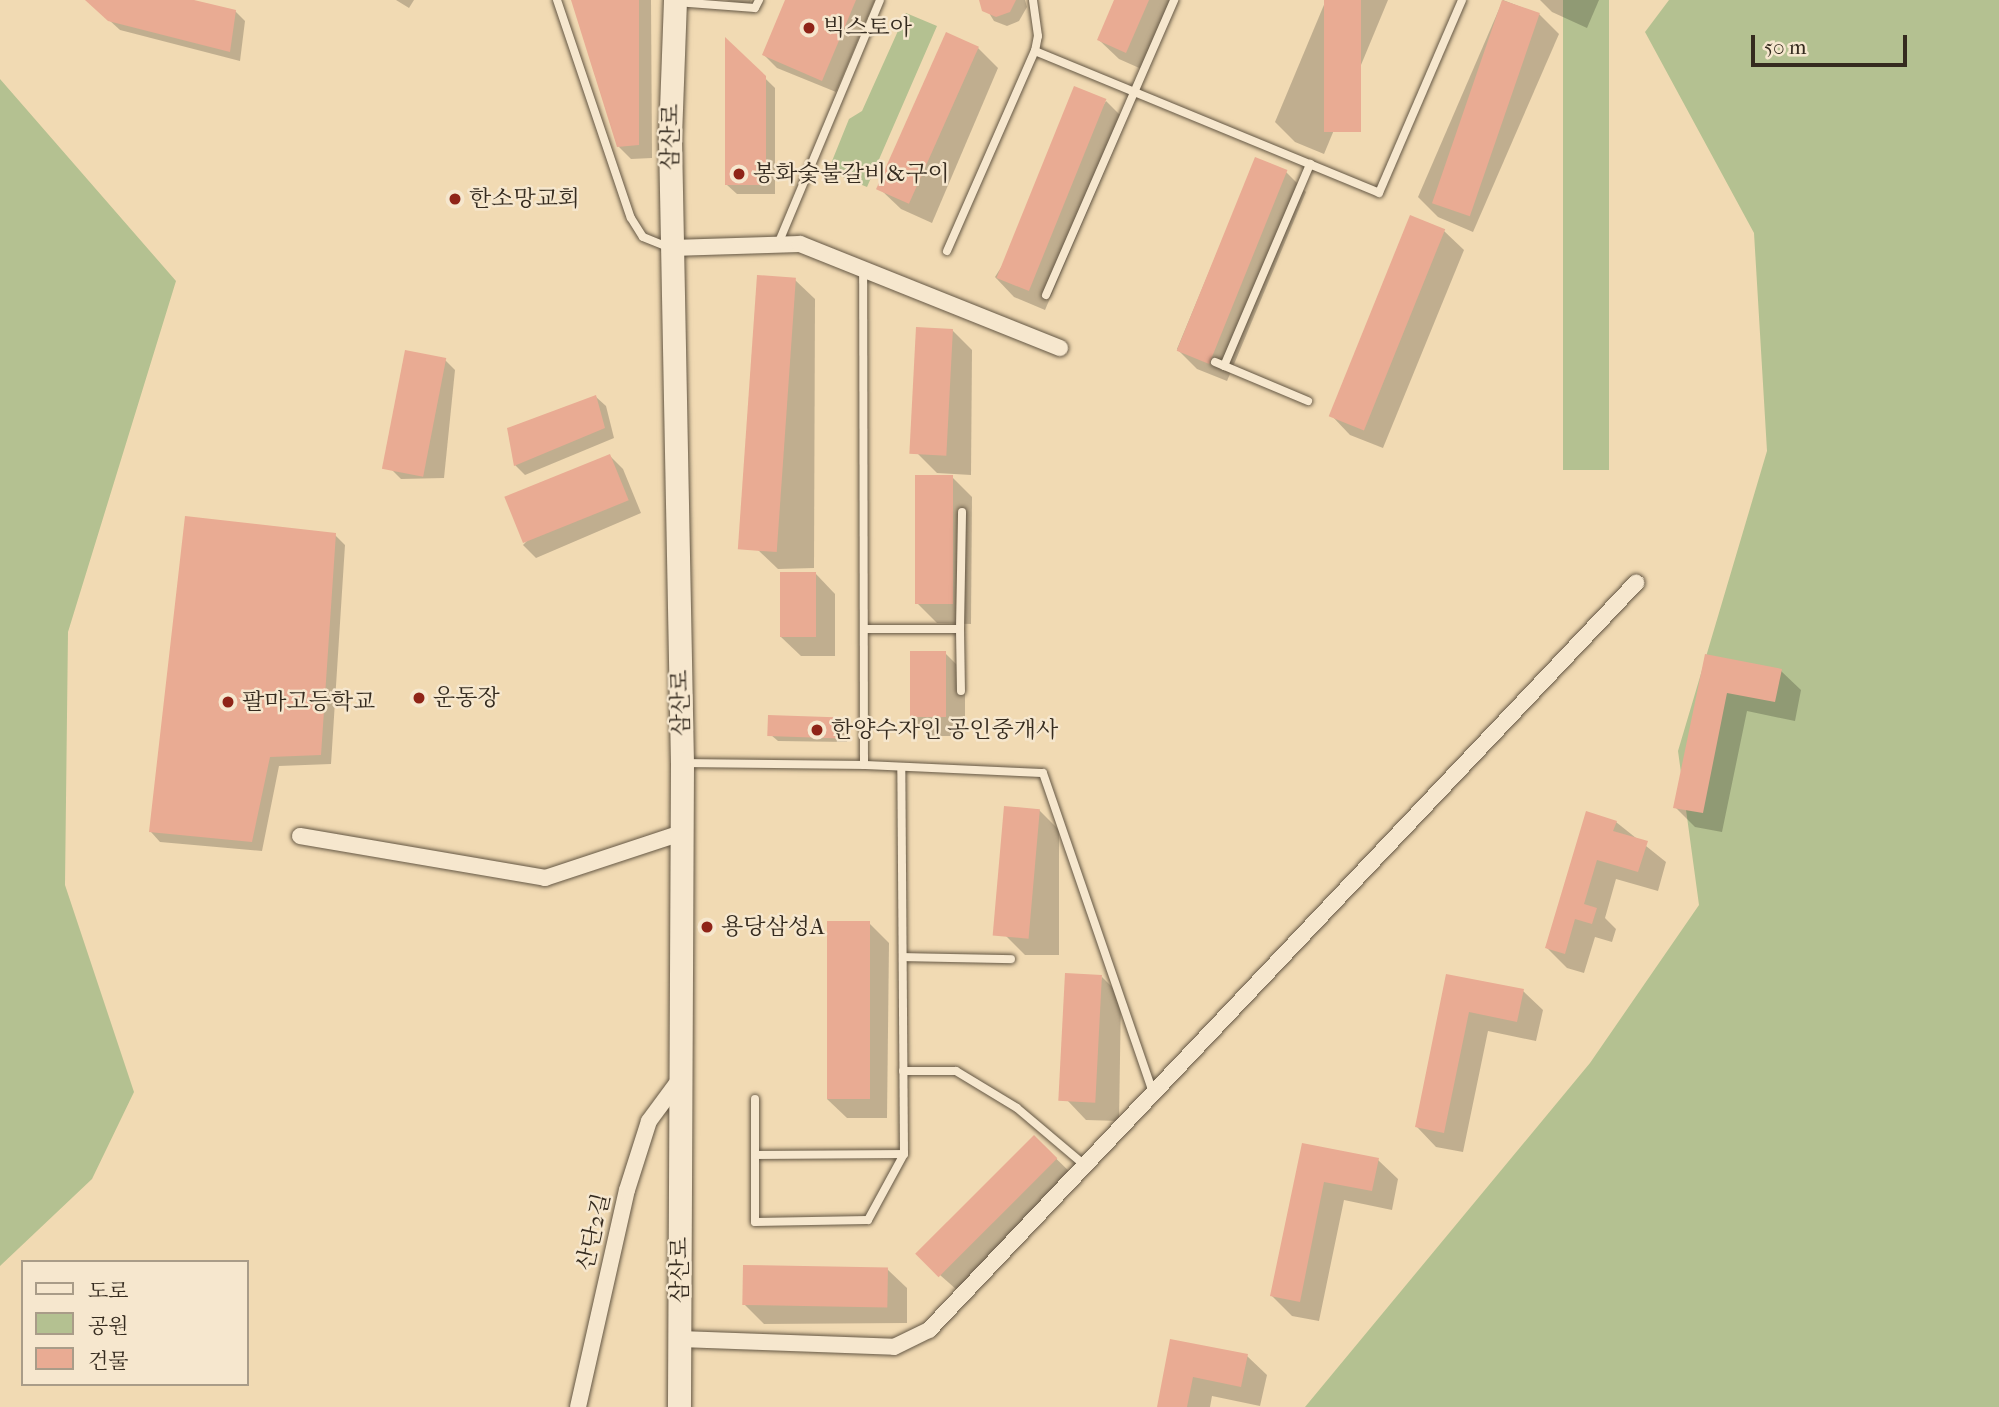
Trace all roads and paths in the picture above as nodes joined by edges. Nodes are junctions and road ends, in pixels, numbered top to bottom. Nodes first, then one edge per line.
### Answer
1 (556, 0) edge
2 (759, 0) edge
3 (880, 0) edge
4 (1033, 0) edge
5 (1174, 0) edge
6 (1462, 0) edge
7 (675, 1) edge
8 (1035, 51) junction
9 (1134, 92) junction
10 (1310, 164) junction
11 (778, 244) junction
12 (672, 248) junction
13 (947, 251) dead end
14 (863, 269) junction
15 (1046, 295) dead end
16 (1060, 348) dead end
17 (1214, 362) dead end
18 (1224, 366) junction
19 (1308, 401) dead end
20 (962, 512) dead end
21 (1636, 583) dead end
22 (864, 629) junction
23 (960, 629) junction
24 (961, 691) dead end
25 (682, 763) junction
26 (864, 765) junction
27 (901, 767) junction
28 (681, 834) junction
29 (300, 836) dead end
30 (903, 957) junction
31 (1011, 959) dead end
32 (903, 1071) junction
33 (680, 1079) junction
34 (1153, 1092) junction
35 (755, 1100) dead end
36 (904, 1154) junction
37 (755, 1155) junction
38 (1082, 1163) junction
39 (680, 1339) junction
40 (578, 1407) edge
41 (679, 1407) edge

1 - 12 lane
2 - 7 lane
3 - 11 lane
4 - 8 lane
5 - 9 lane
6 - 10 lane
7 - 12 main road, 삼산로
8 - 9 lane
8 - 13 lane
9 - 10 lane
9 - 15 lane
10 - 18 lane
11 - 12 street
11 - 14 street
12 - 25 main road, 삼산로
14 - 16 street
14 - 22 lane
17 - 18 lane
18 - 19 lane
20 - 23 lane
21 - 34 street
22 - 23 lane
22 - 26 lane
23 - 24 lane
25 - 26 lane
25 - 28 main road, 삼산로
26 - 27 lane
27 - 30 lane
27 - 34 lane
28 - 29 street
28 - 33 main road, 삼산로
30 - 31 lane
30 - 32 lane
32 - 36 lane
32 - 38 lane
33 - 39 main road, 삼산로
33 - 40 street, 산단2길
34 - 38 street
35 - 37 lane
36 - 37 lane
36 - 37 lane
38 - 39 street
39 - 41 main road, 삼산로

